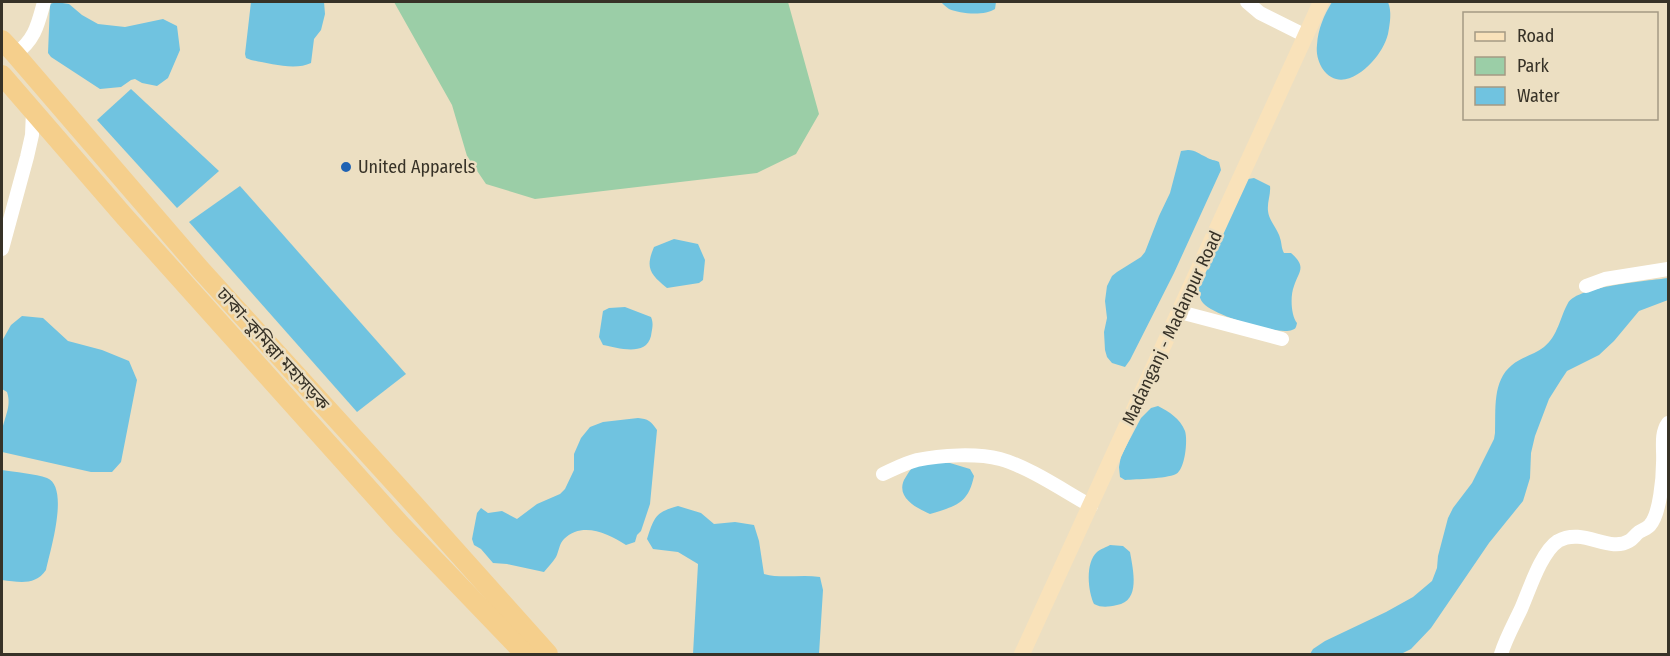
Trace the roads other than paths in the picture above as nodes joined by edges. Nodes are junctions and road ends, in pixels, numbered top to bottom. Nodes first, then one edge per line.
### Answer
1 (44, 2) edge
2 (1247, 2) edge
3 (1321, 2) edge
4 (1306, 36) junction
5 (8, 47) edge
6 (2, 75) edge
7 (33, 111) junction
8 (2, 249) edge
9 (1668, 269) edge
10 (1586, 286) dead end
11 (1180, 312) junction
12 (1282, 339) dead end
13 (1668, 423) edge
14 (883, 474) dead end
15 (1091, 506) junction
16 (525, 654) edge
17 (548, 654) edge
18 (1022, 654) edge
19 (1501, 654) edge

1 - 5 street
2 - 4 street
3 - 4 main road, Madanganj - Madanpur Road
4 - 11 main road, Madanganj - Madanpur Road
5 - 17 highway, ঢাকা–কুমিল্লা মহাসড়ক
6 - 7 highway, ঢাকা–কুমিল্লা মহাসড়ক
7 - 8 street
7 - 16 highway, ঢাকা–কুমিল্লা মহাসড়ক
9 - 10 street
11 - 12 street
11 - 15 main road, Madanganj - Madanpur Road
13 - 19 street
14 - 15 street
15 - 18 main road, Madanganj - Madanpur Road

